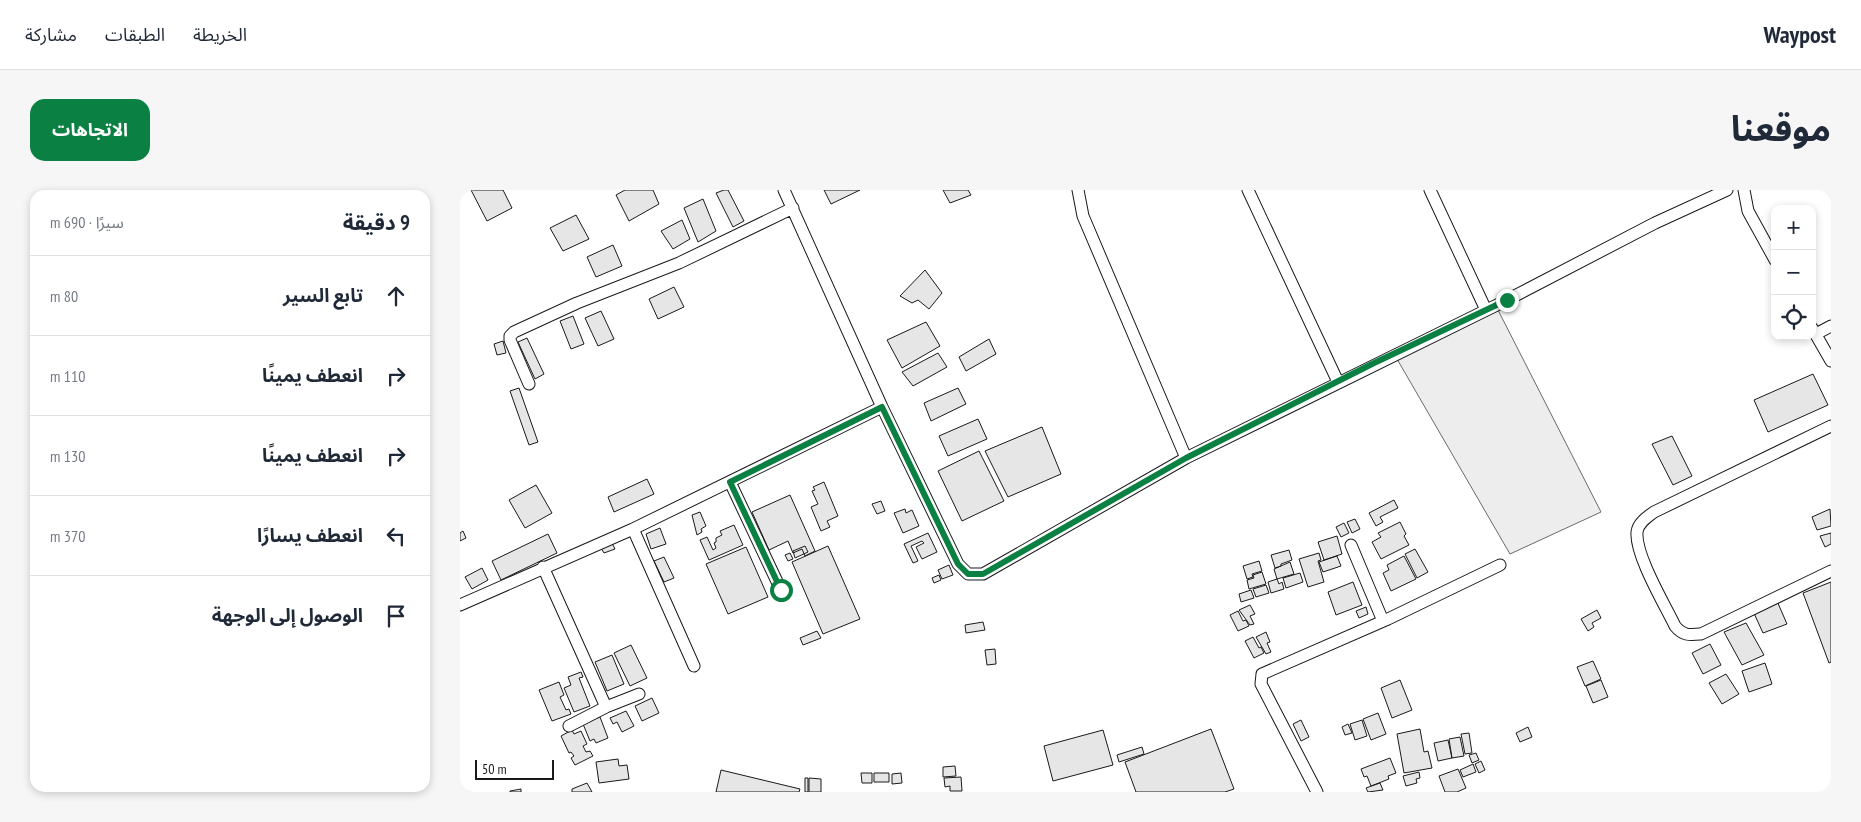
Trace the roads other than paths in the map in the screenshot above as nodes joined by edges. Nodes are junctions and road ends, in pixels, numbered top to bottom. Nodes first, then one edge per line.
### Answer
1 (784, 190) edge
2 (1078, 190) edge
3 (1248, 190) edge
4 (1430, 190) edge
5 (1727, 190) edge
6 (1744, 190) edge
7 (792, 208) junction
8 (1771, 253) edge
9 (1486, 310) junction
10 (1831, 326) edge
11 (1816, 330) edge
12 (1816, 335) edge
13 (1831, 361) edge
14 (1338, 382) junction
15 (529, 384) dead end
16 (882, 407) junction
17 (1831, 426) edge
18 (1186, 458) junction
19 (730, 482) junction
20 (633, 529) junction
21 (1351, 545) dead end
22 (1500, 565) dead end
23 (543, 567) junction
24 (1831, 571) edge
25 (781, 590) dead end
26 (460, 605) edge
27 (1382, 621) junction
28 (694, 666) dead end
29 (639, 694) dead end
30 (606, 708) junction
31 (569, 726) dead end
32 (1317, 792) edge

1 - 7 street
2 - 18 street
3 - 14 street
4 - 9 street
5 - 9 street
6 - 8 street
7 - 15 street
7 - 16 street
9 - 14 street
10 - 11 street
12 - 13 street
14 - 18 street
16 - 18 street
16 - 19 street
17 - 24 street
19 - 20 street
19 - 25 street
20 - 23 street
20 - 28 street
21 - 27 street
22 - 27 street
23 - 26 street
23 - 30 street
27 - 32 street
29 - 30 street
30 - 31 street

